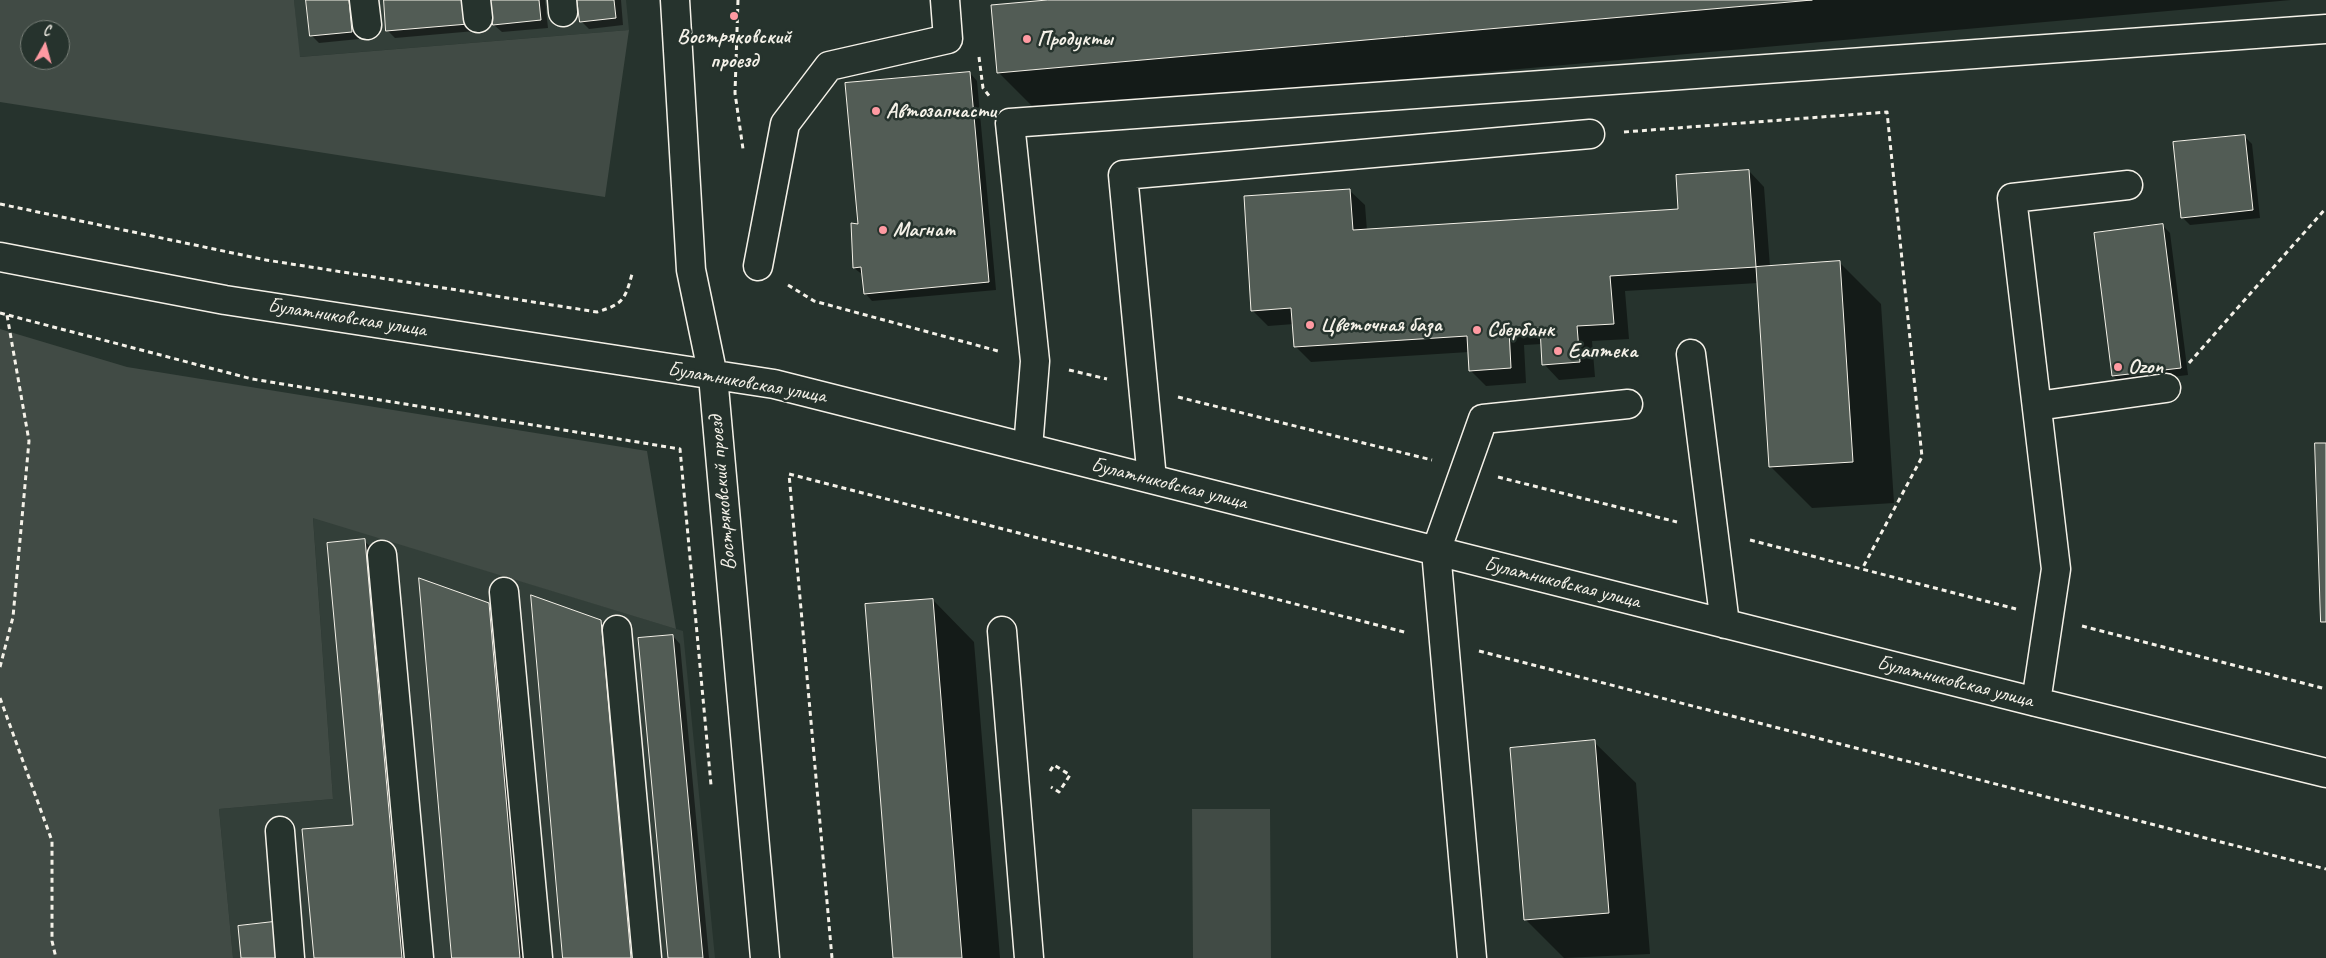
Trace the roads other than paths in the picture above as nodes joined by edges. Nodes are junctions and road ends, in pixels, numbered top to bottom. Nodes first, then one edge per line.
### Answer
1 (675, 0) edge
2 (945, 0) edge
3 (2326, 29) edge
4 (1590, 134) road end
5 (2128, 185) dead end
6 (0, 257) edge
7 (758, 266) dead end
8 (1691, 354) dead end
9 (713, 376) junction
10 (2166, 388) road end
11 (1628, 404) dead end
12 (2037, 406) junction
13 (1028, 448) junction
14 (1152, 479) junction
15 (1436, 551) junction
16 (382, 555) dead end
17 (504, 592) dead end
18 (1725, 624) junction
19 (617, 630) dead end
20 (1002, 631) dead end
21 (2036, 702) junction
22 (2326, 773) edge
23 (280, 831) dead end
24 (290, 958) edge
25 (419, 958) edge
26 (538, 958) edge
27 (647, 958) edge
28 (765, 958) edge
29 (1029, 958) edge
30 (1472, 958) edge

1 - 9 street, Востряковский проезд
2 - 7 street
3 - 13 street
4 - 14 street
5 - 12 street
6 - 9 street, Булатниковская улица
8 - 18 street
9 - 13 street, Булатниковская улица
9 - 28 street, Востряковский проезд
10 - 12 street
11 - 15 street
12 - 21 street
13 - 14 street, Булатниковская улица
14 - 15 street, Булатниковская улица
15 - 18 street, Булатниковская улица
15 - 30 street
16 - 25 street
17 - 26 street
18 - 21 street, Булатниковская улица
19 - 27 street
20 - 29 street
21 - 22 street, Булатниковская улица
23 - 24 street

